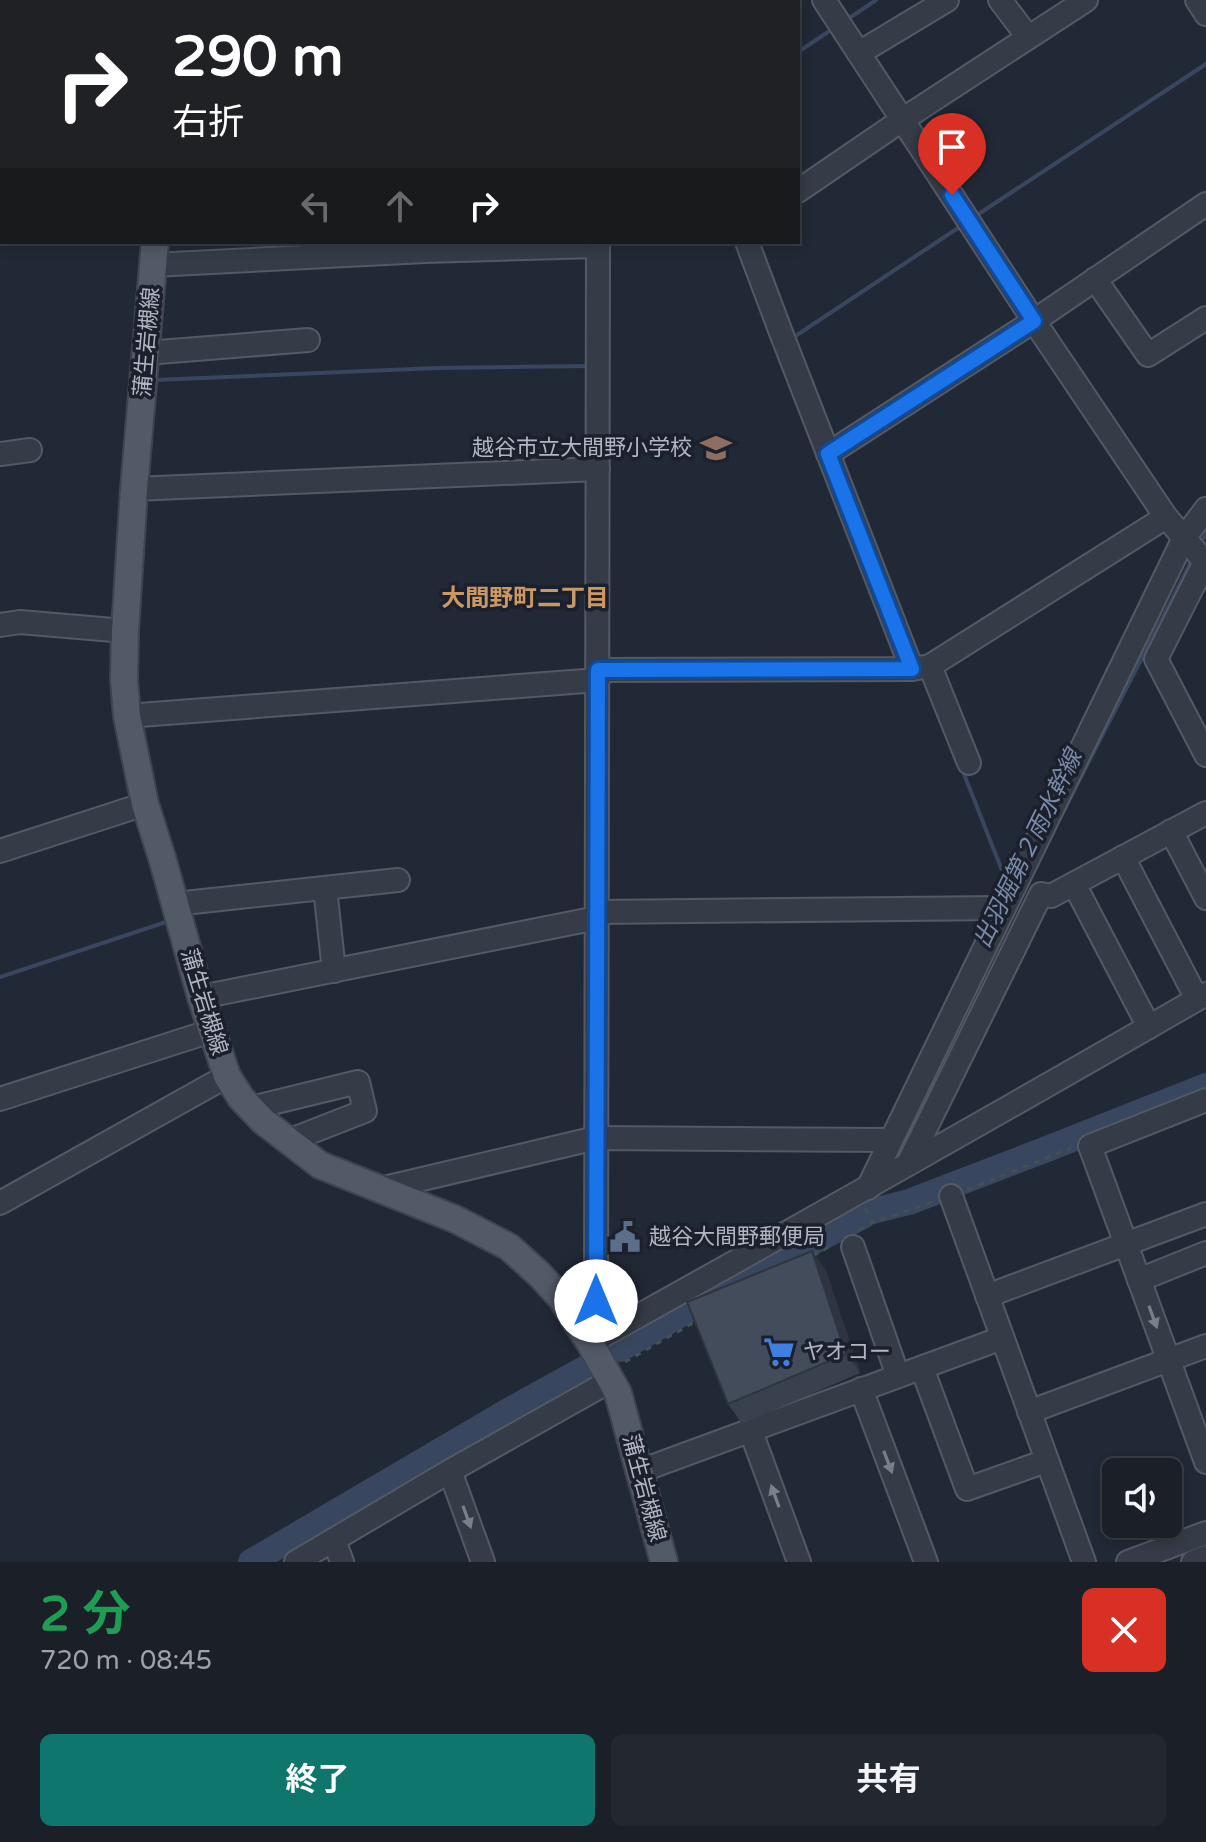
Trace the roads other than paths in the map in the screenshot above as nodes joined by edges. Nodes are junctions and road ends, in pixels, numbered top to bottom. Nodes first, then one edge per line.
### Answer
1 (824, 0) edge
2 (947, 0) edge
3 (1000, 0) edge
4 (1086, 0) edge
5 (1197, 0) edge
6 (1206, 14) edge
7 (1028, 37) junction
8 (859, 53) junction
9 (902, 120) junction
10 (800, 190) edge
11 (1203, 212) edge
12 (598, 244) edge
13 (748, 244) edge
14 (154, 254) edge
15 (1095, 279) junction
16 (1206, 318) edge
17 (1034, 321) junction
18 (308, 340) dead end
19 (146, 353) junction
20 (30, 450) dead end
21 (0, 454) edge
22 (828, 454) junction
23 (598, 469) junction
24 (134, 489) junction
25 (1206, 509) edge
26 (1166, 517) junction
27 (1184, 538) junction
28 (1206, 562) edge
29 (0, 625) edge
30 (125, 631) junction
31 (921, 668) junction
32 (598, 675) junction
33 (127, 716) junction
34 (1206, 755) edge
35 (969, 763) dead end
36 (145, 804) junction
37 (1206, 813) edge
38 (1171, 831) junction
39 (0, 851) edge
40 (1123, 857) junction
41 (398, 880) dead end
42 (1074, 884) junction
43 (325, 888) junction
44 (1206, 898) edge
45 (175, 904) junction
46 (1003, 908) junction
47 (597, 915) junction
48 (334, 971) junction
49 (201, 997) junction
50 (1202, 997) edge
51 (1149, 1027) junction
52 (211, 1031) junction
53 (227, 1076) junction
54 (0, 1099) edge
55 (1206, 1100) edge
56 (251, 1108) junction
57 (596, 1138) junction
58 (890, 1140) junction
59 (288, 1141) junction
60 (908, 1164) junction
61 (868, 1188) junction
62 (380, 1189) junction
63 (951, 1196) road end
64 (0, 1203) edge
65 (1206, 1214) edge
66 (848, 1240) road end
67 (1126, 1243) junction
68 (1206, 1253) edge
69 (1139, 1280) junction
70 (987, 1296) junction
71 (1002, 1338) junction
72 (589, 1341) junction
73 (1206, 1346) edge
74 (1169, 1360) junction
75 (922, 1368) junction
76 (608, 1376) junction
77 (898, 1376) junction
78 (861, 1389) junction
79 (1029, 1412) junction
80 (750, 1429) junction
81 (1046, 1461) junction
82 (1206, 1462) edge
83 (450, 1471) junction
84 (640, 1471) junction
85 (1206, 1533) edge
86 (334, 1540) junction
87 (1206, 1557) edge
88 (296, 1562) edge
89 (342, 1562) edge
90 (483, 1562) edge
91 (664, 1562) edge
92 (799, 1562) edge
93 (926, 1562) edge
94 (1084, 1562) edge
95 (1128, 1562) edge
96 (1193, 1562) edge

1 - 8 street
2 - 8 street
3 - 7 street
4 - 7 street
5 - 6 street
7 - 9 street
8 - 9 street
9 - 10 street
9 - 17 street
11 - 15 street
12 - 14 street
12 - 23 street
13 - 22 street
14 - 19 main road, 蒲生岩槻線
15 - 16 street
15 - 17 street
17 - 22 street
17 - 26 street
18 - 19 street
19 - 24 main road, 蒲生岩槻線
20 - 21 street
22 - 31 street
23 - 24 street
23 - 32 street
24 - 30 main road, 蒲生岩槻線
25 - 27 street
26 - 27 street
26 - 31 street
27 - 28 street
27 - 46 street
28 - 34 street
29 - 30 street
30 - 33 main road, 蒲生岩槻線
31 - 32 street
31 - 35 street
32 - 33 street
32 - 47 street
33 - 36 main road, 蒲生岩槻線
36 - 39 street
36 - 45 main road, 蒲生岩槻線
37 - 38 street
38 - 40 street
38 - 44 street
40 - 42 street
40 - 50 street
41 - 43 street
42 - 51 street
42 - 60 street
43 - 45 street
43 - 48 street
45 - 49 main road, 蒲生岩槻線
46 - 47 street
46 - 58 street
47 - 48 street
47 - 57 street
48 - 49 street
49 - 52 main road, 蒲生岩槻線
50 - 51 street
51 - 60 street
52 - 53 main road, 蒲生岩槻線
52 - 54 street
53 - 56 main road, 蒲生岩槻線
53 - 64 street
55 - 67 street
56 - 59 main road, 蒲生岩槻線
56 - 59 street
57 - 58 street
57 - 62 street
57 - 72 street
58 - 61 street
59 - 62 main road, 蒲生岩槻線
60 - 61 street
61 - 72 street
62 - 72 main road, 蒲生岩槻線
63 - 70 street
65 - 67 street
66 - 77 street
67 - 69 street
67 - 70 street
68 - 69 street
69 -> 74 street
70 - 71 street
71 - 75 street
71 - 79 street
72 - 76 main road, 蒲生岩槻線
73 - 74 street
74 - 79 street
74 - 82 street
75 - 77 street
75 - 81 street
76 - 83 street
76 - 84 main road, 蒲生岩槻線
77 - 78 street
78 - 80 street
78 -> 93 street
79 - 81 street
80 - 84 street
92 -> 80 street
81 - 94 street
83 - 86 street
83 -> 90 street
84 - 91 main road, 蒲生岩槻線
85 - 95 street
86 - 88 street
86 - 89 street
87 - 96 street

